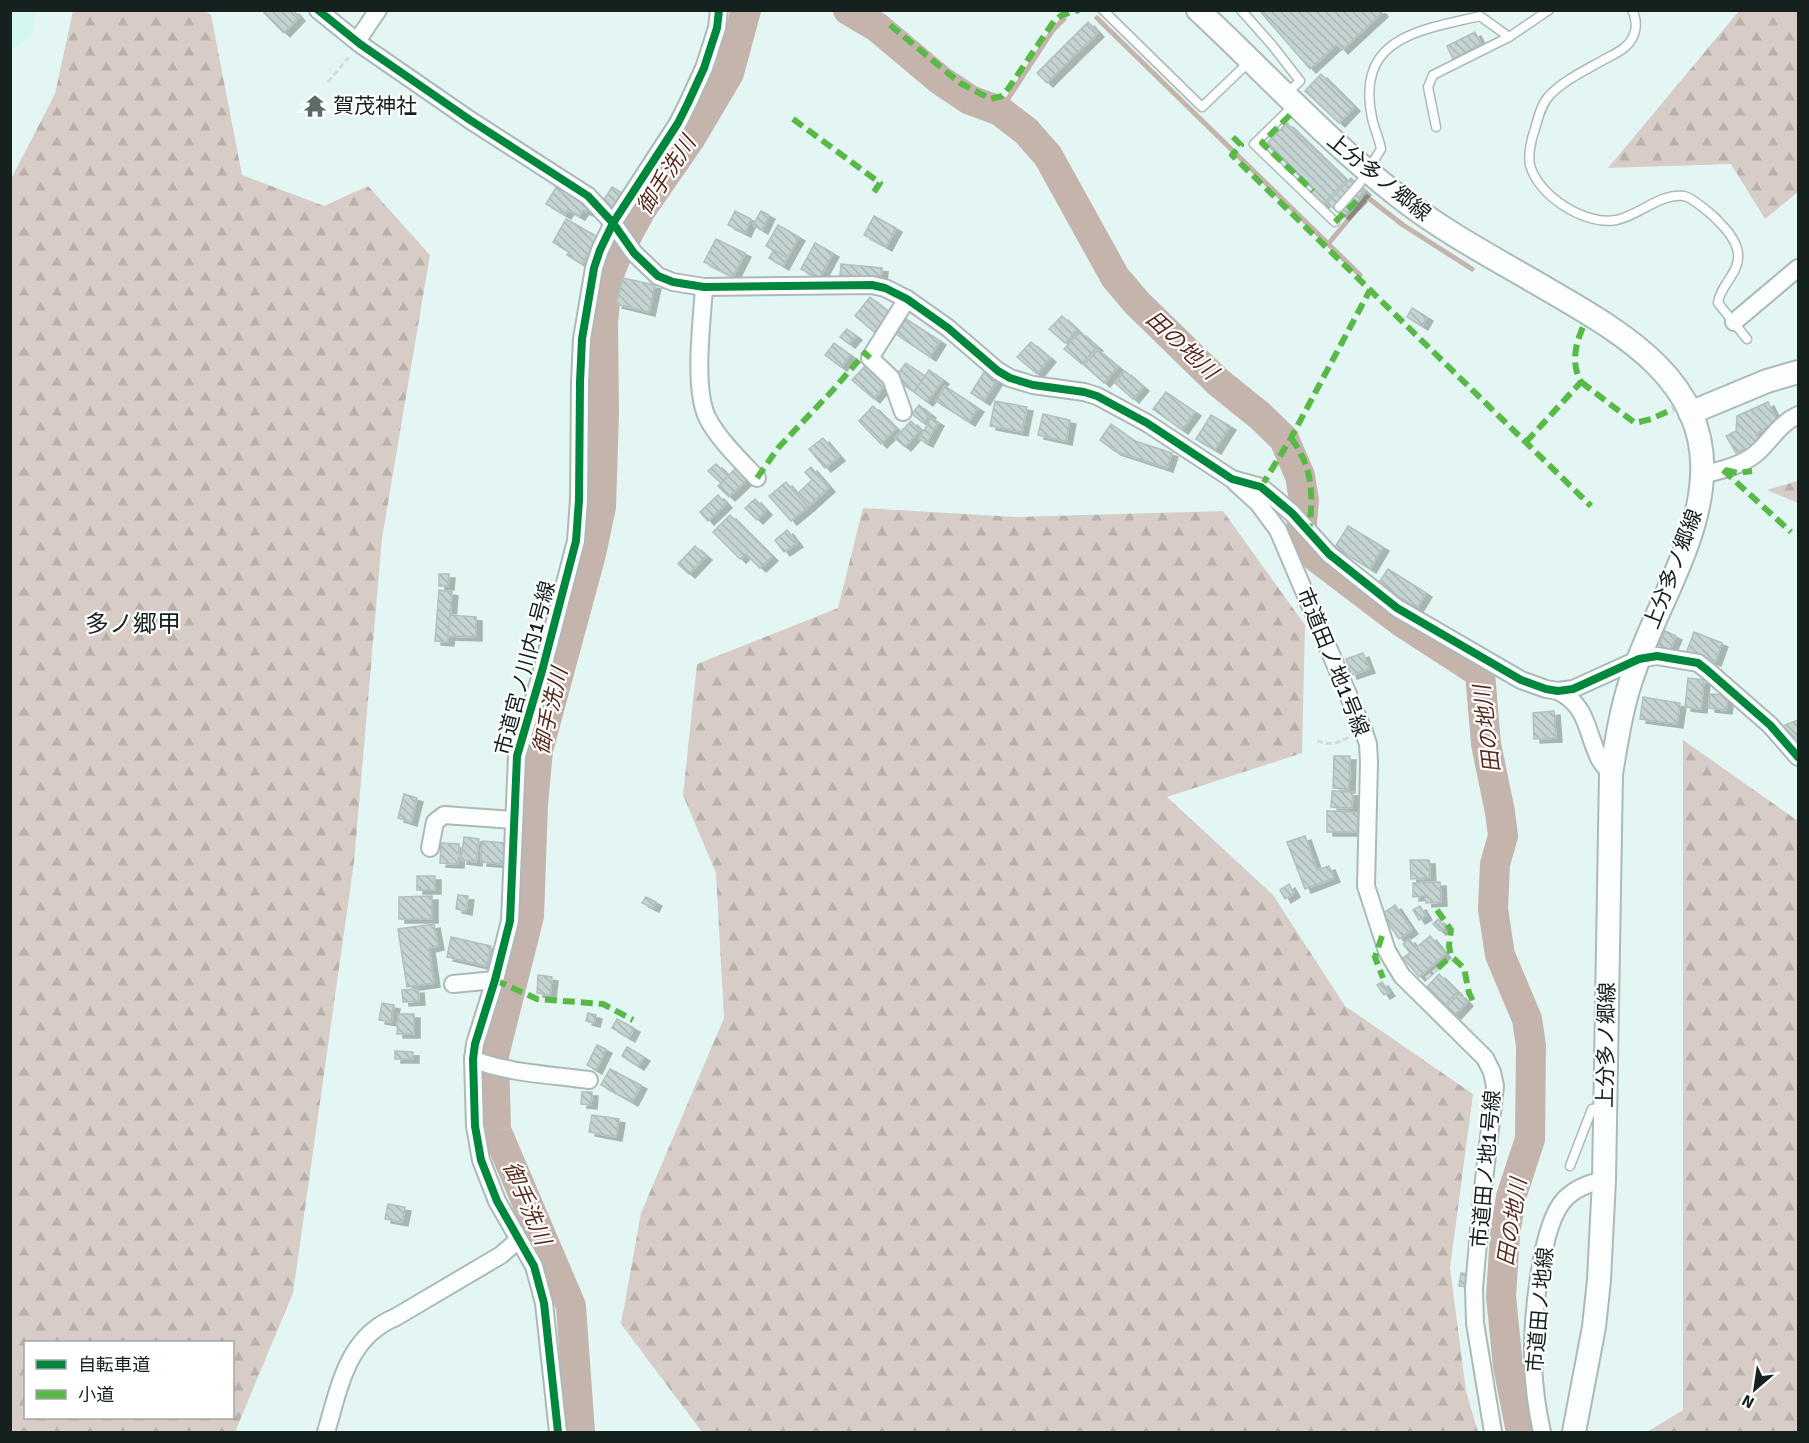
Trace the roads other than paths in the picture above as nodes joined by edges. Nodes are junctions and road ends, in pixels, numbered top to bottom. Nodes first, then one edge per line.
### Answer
1 (318, 10) edge
2 (378, 10) edge
3 (719, 10) edge
4 (1103, 10) edge
5 (1198, 10) edge
6 (1241, 10) edge
7 (1550, 10) edge
8 (1632, 10) edge
9 (1509, 36) junction
10 (359, 43) junction
11 (1251, 61) junction
12 (1290, 100) junction
13 (1436, 127) dead end
14 (1367, 172) junction
15 (1339, 207) dead end
16 (1335, 222) dead end
17 (616, 227) junction
18 (1798, 268) edge
19 (704, 287) junction
20 (907, 299) junction
21 (1734, 322) junction
22 (1747, 339) dead end
23 (1798, 372) edge
24 (903, 412) dead end
25 (1690, 413) junction
26 (1798, 415) edge
27 (1702, 475) junction
28 (757, 478) dead end
29 (1232, 479) junction
30 (1639, 659) junction
31 (1558, 691) junction
32 (1798, 756) edge
33 (1611, 774) junction
34 (513, 820) junction
35 (430, 848) dead end
36 (495, 980) junction
37 (453, 984) dead end
38 (479, 1062) junction
39 (590, 1080) dead end
40 (1605, 1107) junction
41 (1570, 1166) dead end
42 (1604, 1180) junction
43 (518, 1240) junction
44 (1578, 1426) edge
45 (326, 1432) edge
46 (558, 1432) edge
47 (1493, 1432) edge
48 (1542, 1432) edge

1 - 10 street
2 - 10 street
3 - 17 street, 市道宮ノ川内1号線
4 - 11 lane
5 - 11 main road, 上分多ノ郷線
6 - 12 lane
7 - 9 lane
8 - 21 lane
9 - 13 lane
9 - 14 lane
10 - 17 street
11 - 12 main road, 上分多ノ郷線
12 - 14 main road, 上分多ノ郷線
12 - 16 lane
14 - 15 lane
14 - 25 main road, 上分多ノ郷線
17 - 19 street
17 - 34 street, 市道宮ノ川内1号線
18 - 21 street
19 - 20 street
19 - 28 street
20 - 24 street
20 - 29 street
21 - 22 lane
23 - 25 main road
25 - 27 main road, 上分多ノ郷線
26 - 27 street
27 - 30 main road, 上分多ノ郷線
29 - 31 street
29 - 47 street, 市道田ノ地1号線
30 - 31 street
30 - 32 street
30 - 33 main road, 上分多ノ郷線
31 - 33 street
33 - 40 main road, 上分多ノ郷線
34 - 35 street
34 - 36 street, 市道宮ノ川内1号線
36 - 37 street
36 - 38 street, 市道宮ノ川内1号線
38 - 39 street
38 - 43 street, 市道宮ノ川内1号線
40 - 41 lane
40 - 42 main road, 上分多ノ郷線
42 - 44 main road, 上分多ノ郷線
42 - 48 street, 市道田ノ地線
43 - 45 street
43 - 46 street, 市道宮ノ川内1号線

